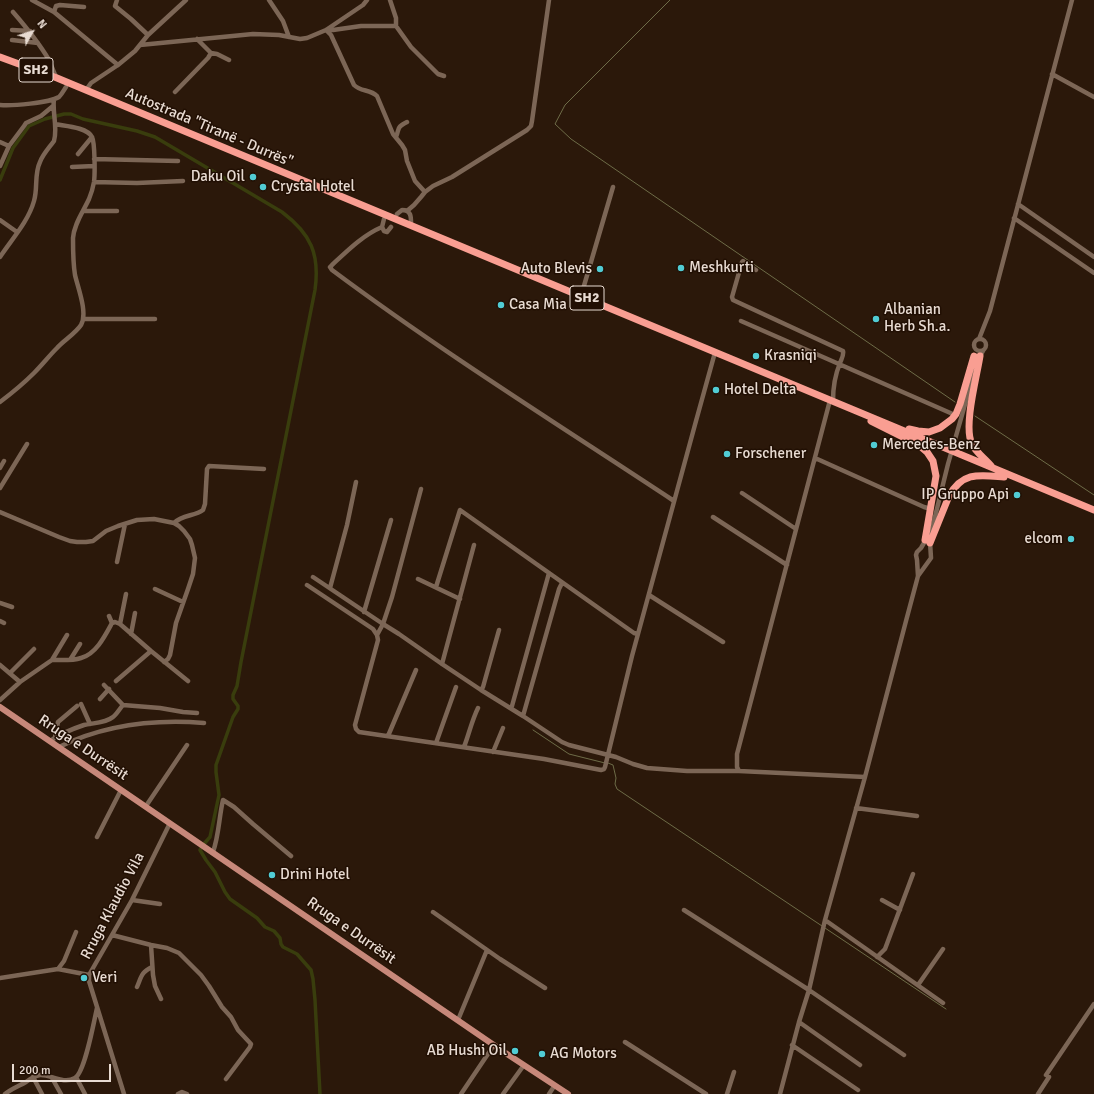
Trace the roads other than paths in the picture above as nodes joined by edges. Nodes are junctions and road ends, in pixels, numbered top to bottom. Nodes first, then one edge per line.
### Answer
1 (32, 0) edge
2 (117, 0) edge
3 (186, 0) edge
4 (269, 0) edge
5 (367, 0) edge
6 (390, 0) edge
7 (549, 0) edge
8 (1072, 0) edge
9 (84, 7) dead end
10 (13, 12) dead end
11 (54, 12) junction
12 (396, 26) junction
13 (12, 30) dead end
14 (326, 30) junction
15 (30, 31) junction
16 (148, 35) junction
17 (289, 37) junction
18 (197, 39) junction
19 (12, 40) dead end
20 (38, 42) junction
21 (140, 45) junction
22 (211, 53) junction
23 (0, 56) edge
24 (229, 60) dead end
25 (0, 61) edge
26 (118, 65) junction
27 (1052, 74) junction
28 (444, 76) dead end
29 (57, 78) junction
30 (66, 87) junction
31 (86, 90) junction
32 (175, 92) dead end
33 (1094, 97) edge
34 (54, 99) junction
35 (0, 105) edge
36 (53, 106) junction
37 (55, 122) junction
38 (407, 122) dead end
39 (92, 137) junction
40 (396, 137) junction
41 (0, 142) edge
42 (9, 146) junction
43 (78, 154) dead end
44 (94, 158) junction
45 (178, 162) dead end
46 (0, 165) edge
47 (94, 166) junction
48 (72, 167) dead end
49 (183, 181) dead end
50 (94, 182) junction
51 (613, 187) dead end
52 (425, 192) junction
53 (1018, 204) junction
54 (83, 211) junction
55 (407, 211) junction
56 (117, 212) dead end
57 (397, 214) dead end
58 (1014, 218) junction
59 (384, 219) junction
60 (0, 220) edge
61 (411, 226) junction
62 (382, 227) junction
63 (391, 227) dead end
64 (17, 232) junction
65 (0, 257) edge
66 (1094, 257) edge
67 (756, 270) dead end
68 (1094, 273) edge
69 (581, 296) junction
70 (83, 319) junction
71 (155, 319) dead end
72 (741, 321) dead end
73 (985, 326) junction
74 (978, 339) junction
75 (984, 341) junction
76 (974, 347) junction
77 (714, 356) junction
78 (978, 356) junction
79 (840, 364) junction
80 (0, 402) edge
81 (831, 402) junction
82 (955, 415) junction
83 (871, 421) junction
84 (886, 423) junction
85 (27, 444) dead end
86 (815, 458) junction
87 (4, 461) dead end
88 (0, 468) edge
89 (994, 468) junction
90 (264, 469) dead end
91 (1004, 477) junction
92 (356, 482) dead end
93 (0, 488) edge
94 (421, 489) dead end
95 (742, 493) dead end
96 (674, 501) junction
97 (931, 509) junction
98 (1094, 510) edge
99 (0, 512) edge
100 (1094, 514) edge
101 (713, 517) dead end
102 (391, 520) dead end
103 (174, 523) junction
104 (125, 524) junction
105 (796, 529) junction
106 (928, 542) junction
107 (474, 545) dead end
108 (921, 548) junction
109 (930, 552) junction
110 (917, 560) junction
111 (117, 562) dead end
112 (927, 562) junction
113 (787, 565) junction
114 (549, 573) junction
115 (918, 576) junction
116 (312, 577) dead end
117 (418, 579) dead end
118 (562, 583) junction
119 (307, 585) dead end
120 (436, 587) junction
121 (330, 588) junction
122 (155, 589) dead end
123 (126, 594) dead end
124 (649, 595) junction
125 (460, 599) junction
126 (184, 602) junction
127 (0, 603) edge
128 (12, 607) dead end
129 (364, 612) junction
130 (135, 613) dead end
131 (109, 616) dead end
132 (112, 623) junction
133 (120, 624) junction
134 (383, 624) junction
135 (500, 630) dead end
136 (131, 634) junction
137 (638, 634) junction
138 (67, 635) dead end
139 (377, 635) junction
140 (723, 642) dead end
141 (80, 644) dead end
142 (34, 649) dead end
143 (151, 651) junction
144 (52, 660) junction
145 (70, 660) junction
146 (164, 662) junction
147 (442, 664) junction
148 (0, 665) edge
149 (416, 670) dead end
150 (10, 673) junction
151 (116, 681) dead end
152 (188, 681) dead end
153 (20, 682) junction
154 (104, 685) dead end
155 (456, 687) dead end
156 (109, 689) junction
157 (482, 690) junction
158 (100, 699) dead end
159 (0, 700) edge
160 (123, 705) junction
161 (0, 707) edge
162 (478, 708) dead end
163 (511, 708) junction
164 (197, 713) dead end
165 (523, 716) junction
166 (204, 723) dead end
167 (90, 724) junction
168 (503, 728) dead end
169 (388, 736) junction
170 (53, 739) junction
171 (436, 743) junction
172 (187, 746) dead end
173 (464, 747) junction
174 (59, 748) junction
175 (493, 752) junction
176 (607, 760) junction
177 (738, 771) junction
178 (865, 777) junction
179 (121, 790) junction
180 (146, 806) junction
181 (856, 808) junction
182 (917, 816) dead end
183 (170, 823) junction
184 (97, 837) dead end
185 (210, 851) junction
186 (291, 856) dead end
187 (913, 874) dead end
188 (132, 900) junction
189 (882, 900) dead end
190 (160, 904) dead end
191 (684, 910) dead end
192 (900, 910) junction
193 (433, 912) dead end
194 (824, 924) junction
195 (76, 932) dead end
196 (112, 935) junction
197 (151, 945) junction
198 (943, 949) dead end
199 (487, 950) junction
200 (877, 957) junction
201 (152, 967) junction
202 (58, 969) junction
203 (89, 975) junction
204 (0, 978) edge
205 (918, 985) junction
206 (137, 987) dead end
207 (545, 988) dead end
208 (808, 990) junction
209 (161, 999) dead end
210 (943, 1003) dead end
211 (1094, 1004) edge
212 (97, 1008) junction
213 (458, 1020) junction
214 (798, 1022) junction
215 (624, 1042) dead end
216 (494, 1045) junction
217 (792, 1045) junction
218 (904, 1055) dead end
219 (524, 1064) junction
220 (860, 1066) dead end
221 (734, 1072) dead end
222 (33, 1077) junction
223 (76, 1077) junction
224 (52, 1078) junction
225 (226, 1079) dead end
226 (555, 1085) junction
227 (858, 1090) dead end
228 (5, 1094) edge
229 (42, 1094) edge
230 (61, 1094) edge
231 (85, 1094) edge
232 (124, 1094) edge
233 (178, 1094) edge
234 (187, 1094) edge
235 (461, 1094) edge
236 (503, 1094) edge
237 (549, 1094) edge
238 (568, 1094) edge
239 (706, 1094) edge
240 (727, 1094) edge
241 (780, 1094) edge
242 (1038, 1094) edge

1 - 11 street
2 - 16 street
3 - 16 street
4 - 17 street
5 - 14 street
6 - 12 street
7 - 52 street
8 - 27 street
9 - 11 street
10 - 15 street
11 - 26 street
12 - 14 street
12 - 28 street
13 - 15 street
14 - 17 street
14 - 40 street
15 - 20 street
16 - 21 street
17 - 18 street
18 - 21 street
18 - 22 street
19 - 20 street
20 - 29 street
21 - 26 street
22 - 24 street
22 - 32 street
23 - 29 highway, Autostrada "Tiranë - Durrës" / SH2
25 - 30 highway, Autostrada "Tiranë - Durrës" / SH2
26 - 31 street
27 - 33 street
27 - 53 street
29 - 31 highway, Autostrada "Tiranë - Durrës" / SH2
30 - 34 street
30 - 59 highway, Autostrada "Tiranë - Durrës" / SH2
31 - 61 highway, Autostrada "Tiranë - Durrës" / SH2
34 - 35 street
34 - 36 street
36 - 37 street
36 - 42 street
37 - 39 street
37 - 64 street
38 - 40 street
39 - 43 street
39 - 44 street
40 - 52 street
41 - 42 street
42 - 46 street
44 - 45 street
44 - 47 street
47 - 48 street
47 - 50 street
49 - 50 street
50 - 54 street
51 - 69 street
52 - 55 street
53 - 58 street
53 - 66 street
54 - 56 street
54 - 70 street
55 - 57 street
55 - 61 street
58 - 68 street
58 - 73 street
59 - 62 street
59 - 77 highway, Autostrada "Tiranë - Durrës" / SH2
60 - 64 street
61 - 69 highway, Autostrada "Tiranë - Durrës" / SH2
62 - 63 street
62 - 96 street
64 - 65 street
67 - 79 street
69 - 81 highway, Autostrada "Tiranë - Durrës" / SH2
70 - 71 street
70 - 80 street
72 - 79 street
73 - 74 street
73 - 75 street
74 - 75 street
74 - 76 street
75 - 78 street
76 - 78 street
76 - 78 street
77 - 81 highway, Autostrada "Tiranë - Durrës" / SH2
77 - 96 street
78 - 82 highway
78 - 89 highway
78 - 106 street
79 - 81 street
79 - 82 street
81 - 83 highway, Autostrada "Tiranë - Durrës" / SH2
81 - 84 highway, Autostrada "Tiranë - Durrës" / SH2
81 - 86 street
82 - 84 highway
83 - 91 highway, Autostrada "Tiranë - Durrës" / SH2
83 - 97 highway
84 - 89 highway, Autostrada "Tiranë - Durrës" / SH2
85 - 93 street
86 - 97 street
86 - 105 street
87 - 88 street
89 - 98 highway, Autostrada "Tiranë - Durrës" / SH2
90 - 103 street
91 - 100 highway, Autostrada "Tiranë - Durrës" / SH2
91 - 106 highway
92 - 121 street
94 - 134 street
95 - 105 street
96 - 124 street
97 - 106 highway
99 - 104 street
101 - 113 street
102 - 129 street
103 - 104 street
103 - 126 street
104 - 111 street
105 - 113 street
106 - 108 street
106 - 109 street
107 - 125 street
108 - 109 street
108 - 110 street
109 - 112 street
110 - 112 street
110 - 115 street
112 - 115 street
113 - 177 street
114 - 118 street
114 - 120 street
114 - 163 street
115 - 178 street
116 - 121 street
117 - 120 street
118 - 137 street
118 - 165 street
119 - 139 street
120 - 125 street
121 - 129 street
122 - 126 street
123 - 133 street
124 - 137 street
124 - 140 street
125 - 147 street
126 - 146 street
127 - 128 street
129 - 134 street
130 - 136 street
131 - 132 street
132 - 133 street
132 - 145 street
133 - 136 street
134 - 139 street
134 - 147 street
135 - 157 street
136 - 143 street
137 - 176 street
138 - 144 street
139 - 169 street
141 - 145 street
142 - 150 street
143 - 146 street
143 - 151 street
144 - 145 street
144 - 153 street
146 - 152 street
147 - 157 street
148 - 150 street
149 - 169 street
150 - 153 street
153 - 159 street
154 - 156 street
155 - 171 street
156 - 158 street
156 - 160 street
157 - 163 street
160 - 164 street
160 - 167 street
161 - 170 main road, Rruga e Durrësit
162 - 173 street
163 - 165 street
165 - 176 street
166 - 174 street
167 - 170 street
167 - 170 street
168 - 175 street
169 - 171 street
170 - 174 main road, Rruga e Durrësit
171 - 173 street
172 - 180 street
173 - 175 street
174 - 179 main road, Rruga e Durrësit
175 - 176 street
176 - 177 street
177 - 178 street
178 - 181 street
179 - 180 main road, Rruga e Durrësit
179 - 184 street
180 - 183 main road, Rruga e Durrësit
181 - 182 street
181 - 194 street
183 - 185 main road, Rruga e Durrësit
183 - 188 street, Rruga Klaudio Vila
185 - 186 street
185 - 213 main road, Rruga e Durrësit
187 - 192 street
188 - 190 street
188 - 196 street, Rruga Klaudio Vila
189 - 192 street
191 - 208 street
192 - 200 street
193 - 199 street
194 - 200 street
194 - 208 street
195 - 202 street
196 - 197 street
196 - 203 street, Rruga Klaudio Vila
197 - 201 street
197 - 225 street
198 - 205 street
199 - 207 street
199 - 213 street
200 - 205 street
201 - 206 street
201 - 209 street
202 - 203 street
202 - 204 street
203 - 212 street, Rruga Klaudio Vila
205 - 210 street
208 - 214 street
208 - 218 street
211 - 242 street
212 - 223 street
212 - 232 street, Rruga Klaudio Vila
213 - 216 main road, Rruga e Durrësit
214 - 217 street
214 - 220 street
215 - 239 street
216 - 219 main road, Rruga e Durrësit
216 - 235 street
217 - 227 street
217 - 241 street
219 - 226 main road, Rruga e Durrësit
219 - 236 street
221 - 240 street
222 - 224 street
222 - 228 street
222 - 229 street
223 - 224 street
223 - 231 street
224 - 230 street
226 - 237 street
226 - 238 main road, Rruga e Durrësit
233 - 234 street

